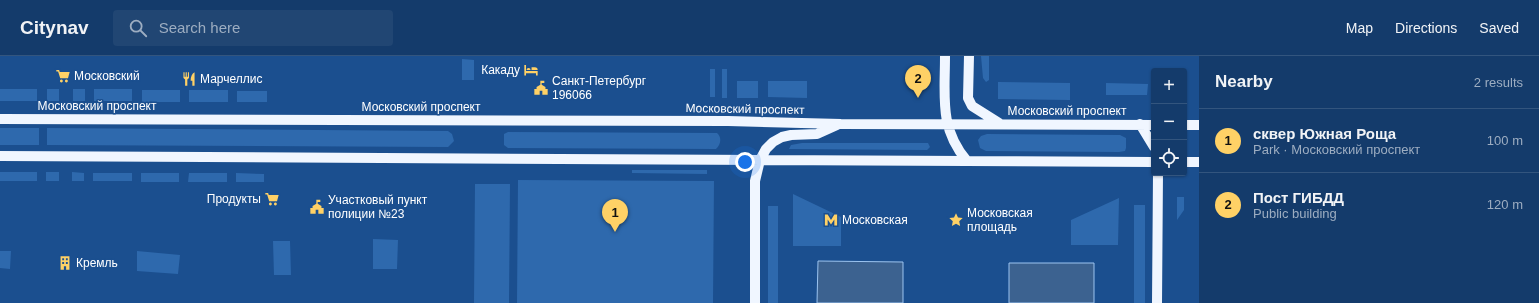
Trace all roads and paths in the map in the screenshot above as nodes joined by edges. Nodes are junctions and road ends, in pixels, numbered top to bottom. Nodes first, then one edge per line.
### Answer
1 (945, 56) edge
2 (968, 56) edge
3 (0, 119) edge
4 (841, 124) junction
5 (946, 124) junction
6 (1001, 124) junction
7 (1140, 124) junction
8 (1151, 124) edge
9 (1187, 125) edge
10 (1199, 125) edge
11 (1151, 142) edge
12 (0, 156) edge
13 (760, 160) junction
14 (967, 161) junction
15 (1151, 162) edge
16 (1187, 162) edge
17 (1199, 162) edge
18 (1158, 176) edge
19 (755, 303) edge
20 (1157, 303) edge

1 - 5 main road
2 - 6 main road
3 - 4 main road, Московский проспект
4 - 5 main road, Московский проспект
4 - 13 main road, Московский проспект
5 - 6 main road, Московский проспект
5 - 14 main road
6 - 7 main road, Московский проспект
7 - 8 main road, Московский проспект
7 - 11 main road, Московский проспект
9 - 10 main road
12 - 13 main road
13 - 14 main road
13 - 19 main road
14 - 15 main road
16 - 17 main road
18 - 20 main road

